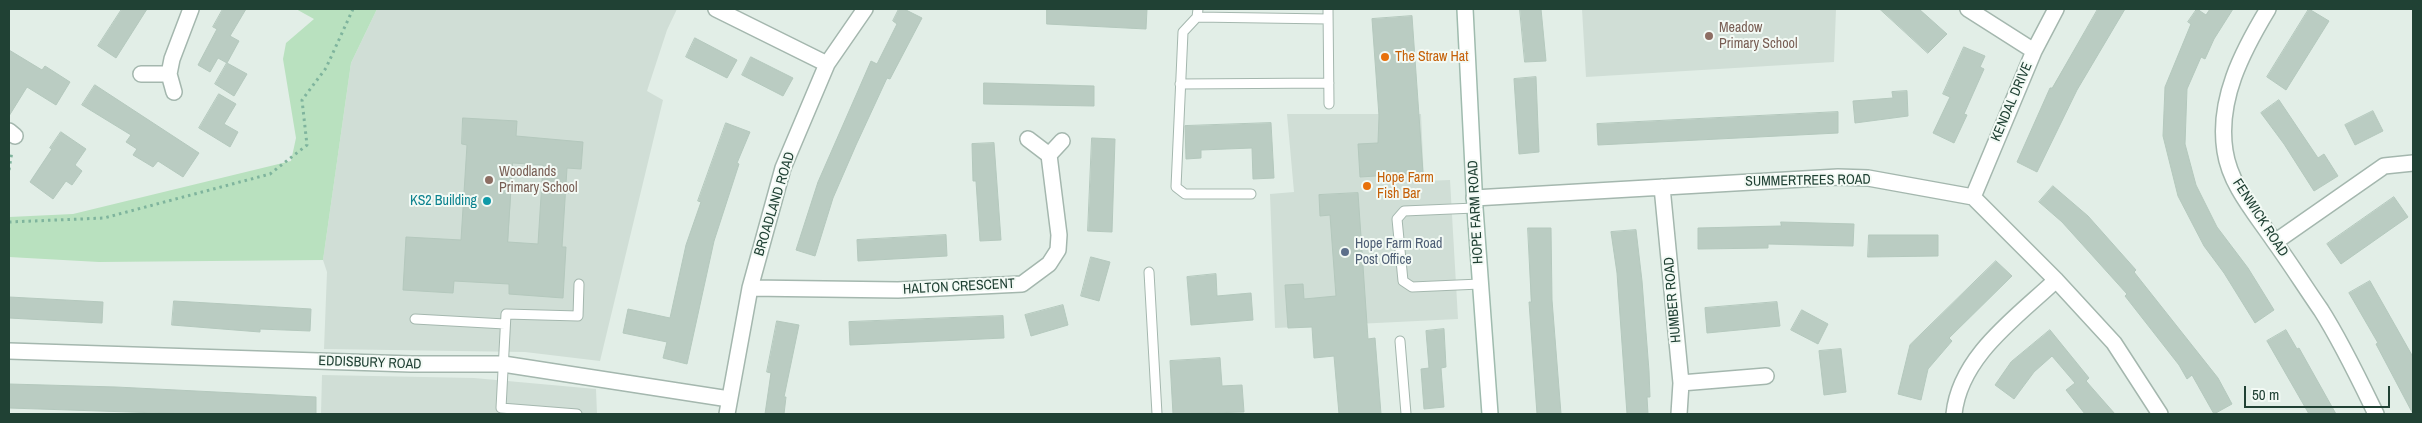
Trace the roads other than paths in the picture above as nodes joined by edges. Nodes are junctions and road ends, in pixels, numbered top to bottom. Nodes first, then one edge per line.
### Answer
1 (191, 9) edge
2 (716, 9) edge
3 (865, 9) edge
4 (1328, 9) edge
5 (1465, 9) edge
6 (1968, 9) edge
7 (2056, 9) edge
8 (2268, 9) edge
9 (1197, 13) edge
10 (1328, 19) junction
11 (2034, 51) junction
12 (827, 64) junction
13 (141, 74) dead end
14 (170, 74) junction
15 (1329, 83) junction
16 (1180, 84) junction
17 (174, 92) dead end
18 (1329, 104) dead end
19 (1028, 139) dead end
20 (1062, 141) dead end
21 (1049, 155) junction
22 (2413, 163) edge
23 (1662, 186) junction
24 (1251, 194) dead end
25 (1973, 197) junction
26 (1475, 203) junction
27 (2275, 242) junction
28 (1149, 272) dead end
29 (2056, 280) junction
30 (579, 284) dead end
31 (1480, 284) junction
32 (750, 288) junction
33 (415, 319) dead end
34 (505, 324) junction
35 (1400, 341) dead end
36 (9, 351) edge
37 (503, 364) junction
38 (1766, 376) dead end
39 (1681, 382) junction
40 (729, 399) junction
41 (577, 414) edge
42 (727, 414) edge
43 (1157, 414) edge
44 (1406, 414) edge
45 (1490, 414) edge
46 (1679, 414) edge
47 (1954, 414) edge
48 (2160, 414) edge
49 (2376, 414) edge

1 - 14 street
2 - 12 street
3 - 12 street, BROADLAND ROAD
4 - 10 lane
5 - 26 street, HOPE FARM ROAD
6 - 11 street
7 - 11 street, KENDAL DRIVE
8 - 27 street, FENWICK ROAD
9 - 10 lane
9 - 16 lane
10 - 15 lane
11 - 25 street, KENDAL DRIVE
12 - 32 street, BROADLAND ROAD
13 - 14 street
14 - 17 street
15 - 16 lane
15 - 18 lane
16 - 24 lane
19 - 21 street
20 - 21 street
21 - 32 street, HALTON CRESCENT
22 - 27 street
23 - 25 street, SUMMERTREES ROAD
23 - 26 street, SUMMERTREES ROAD
23 - 39 street, HUMBER ROAD
25 - 29 street
26 - 31 street, HOPE FARM ROAD
26 - 31 lane
27 - 49 street, FENWICK ROAD
28 - 43 lane
29 - 47 street
29 - 48 street
30 - 34 lane
31 - 45 street, HOPE FARM ROAD
32 - 40 street, BROADLAND ROAD
33 - 34 lane
34 - 37 lane
35 - 44 lane
36 - 37 street, EDDISBURY ROAD
37 - 40 street, EDDISBURY ROAD
37 - 41 lane
38 - 39 street
39 - 46 street, HUMBER ROAD
40 - 42 street, BROADLAND ROAD

